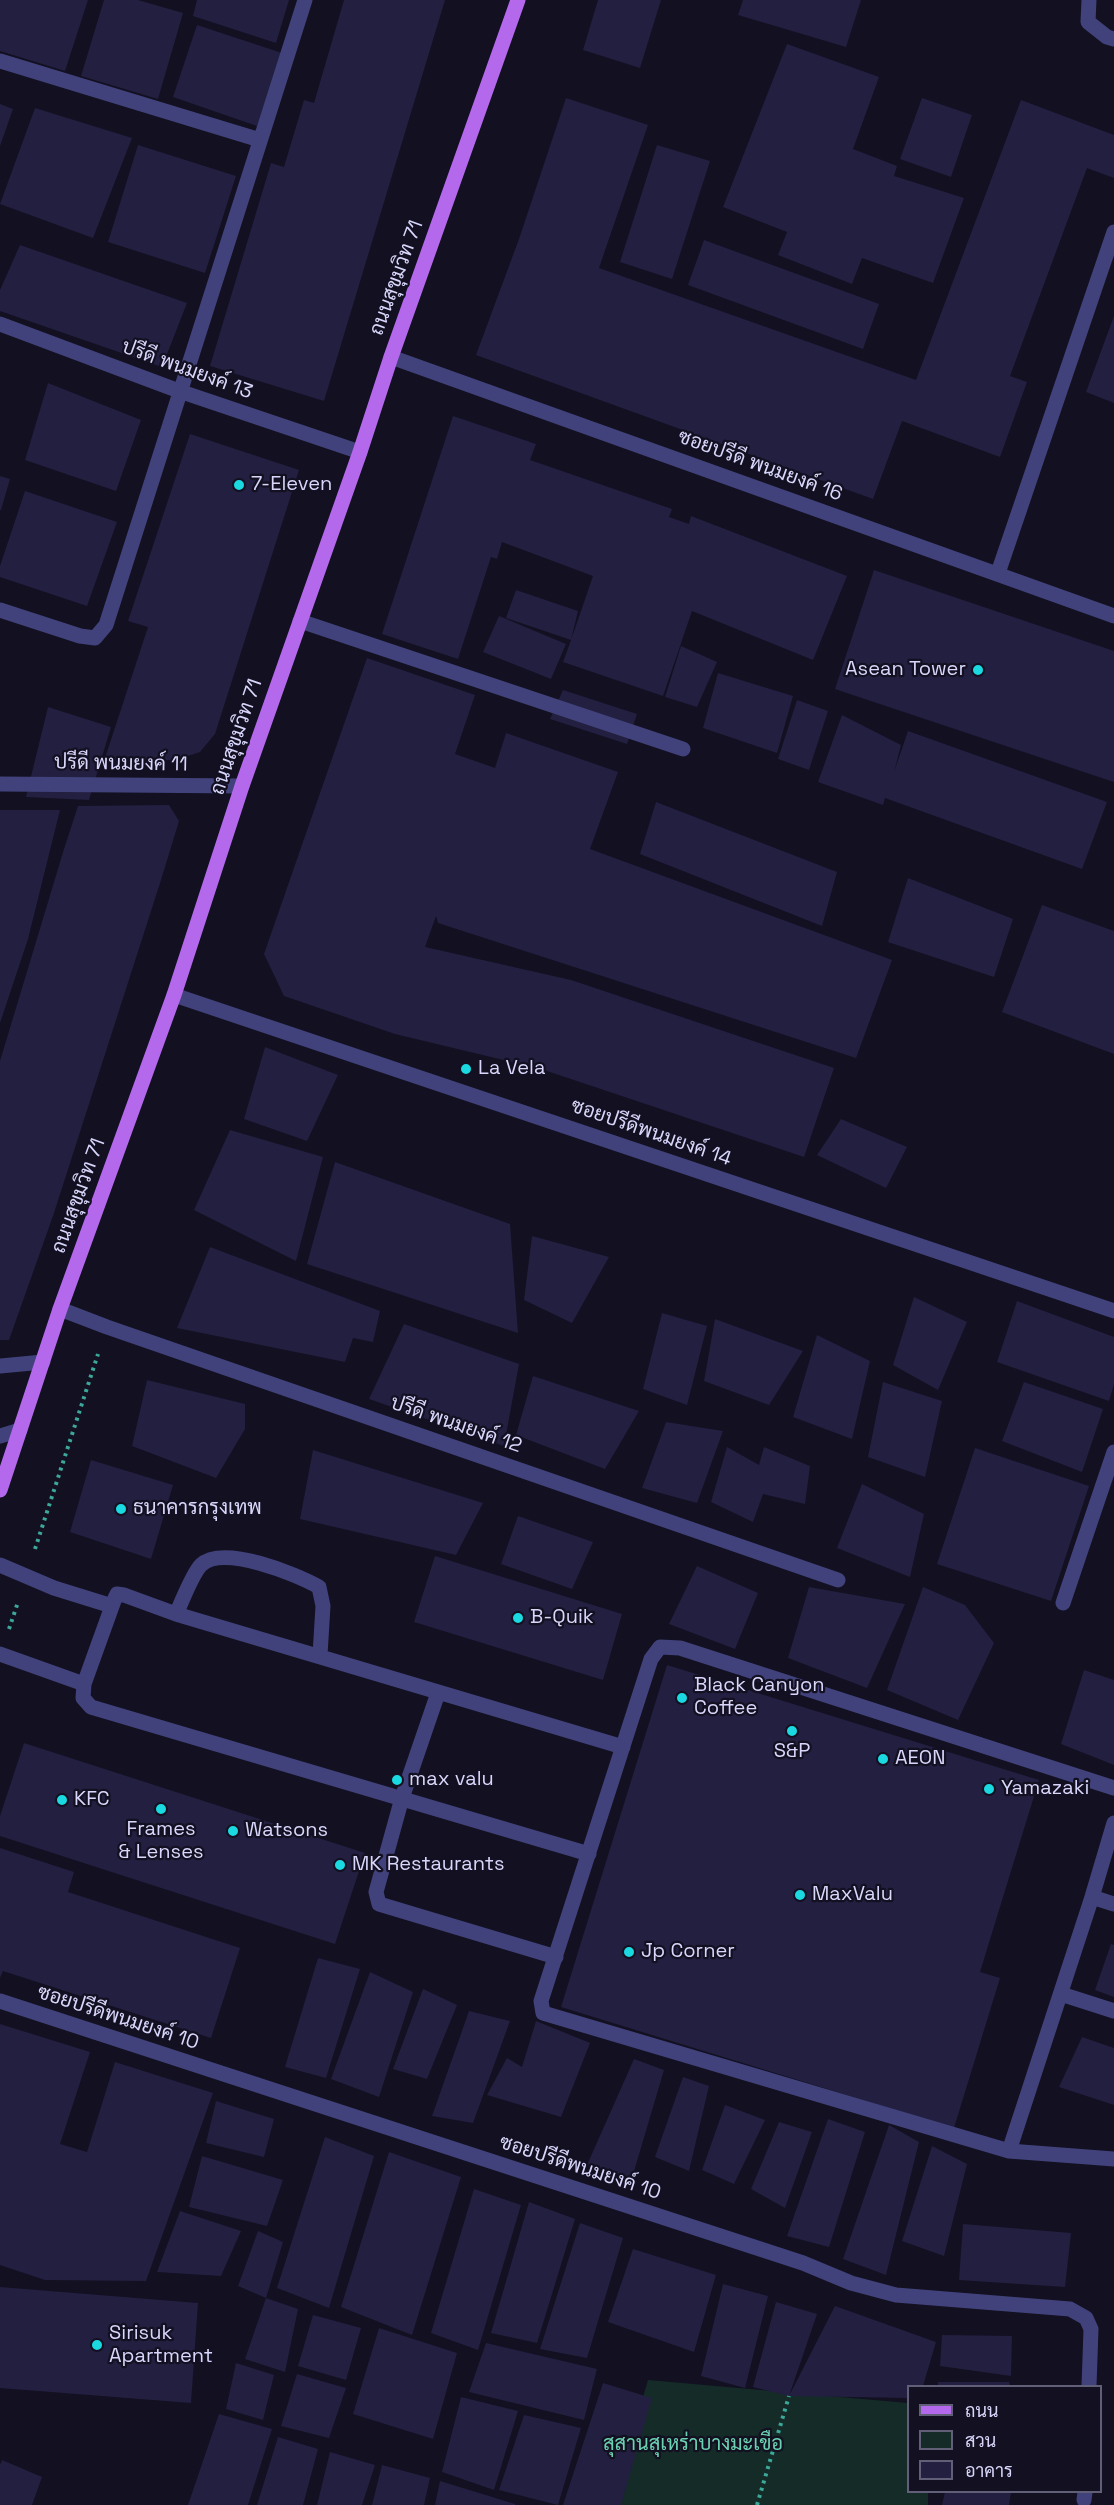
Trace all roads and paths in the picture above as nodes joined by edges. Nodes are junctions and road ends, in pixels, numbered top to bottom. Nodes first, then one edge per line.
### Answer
1 (305, 0) edge
2 (518, 0) edge
3 (1089, 0) edge
4 (1114, 39) edge
5 (0, 61) edge
6 (260, 140) junction
7 (1114, 232) edge
8 (0, 324) edge
9 (391, 357) junction
10 (178, 391) junction
11 (360, 452) junction
12 (998, 573) junction
13 (0, 610) edge
14 (1114, 616) edge
15 (300, 621) junction
16 (683, 749) dead end
17 (0, 784) edge
18 (242, 786) junction
19 (174, 995) junction
20 (60, 1309) junction
21 (1114, 1311) edge
22 (107, 1327) junction
23 (43, 1362) junction
24 (0, 1366) edge
25 (20, 1430) junction
26 (0, 1436) edge
27 (1114, 1452) edge
28 (0, 1490) edge
29 (0, 1565) edge
30 (26, 1576) junction
31 (838, 1580) dead end
32 (1063, 1603) dead end
33 (112, 1606) junction
34 (176, 1614) junction
35 (0, 1654) edge
36 (320, 1655) junction
37 (84, 1684) junction
38 (438, 1693) junction
39 (623, 1747) junction
40 (1114, 1788) edge
41 (402, 1798) junction
42 (1114, 1823) edge
43 (589, 1854) junction
44 (1092, 1897) junction
45 (1114, 1904) edge
46 (556, 1958) junction
47 (1061, 1994) junction
48 (0, 2001) edge
49 (1114, 2011) edge
50 (1009, 2151) junction
51 (1114, 2159) edge
52 (1089, 2385) edge
53 (789, 2396) dead end
54 (757, 2505) edge

1 - 6 street
2 - 9 main road, ถนนสุขุมวิท 71
3 - 4 street
5 - 6 street
6 - 10 street
7 - 12 street
8 - 10 street, ปรีดี พนมยงค์ 13
9 - 11 main road, ถนนสุขุมวิท 71
9 - 12 street, ซอยปรีดี พนมยงค์ 16
10 - 11 street, ปรีดี พนมยงค์ 13
10 - 13 street
11 - 15 main road, ถนนสุขุมวิท 71
12 - 14 street, ซอยปรีดี พนมยงค์ 16
15 - 16 street
15 - 18 main road, ถนนสุขุมวิท 71
17 - 18 street, ปรีดี พนมยงค์ 11
18 - 19 main road, ถนนสุขุมวิท 71
19 - 20 main road, ถนนสุขุมวิท 71
19 - 21 street, ซอยปรีดีพนมยงค์ 14
20 - 22 street, ปรีดี พนมยงค์ 12
20 - 23 main road, ถนนสุขุมวิท 71
22 - 30 path
22 - 31 street, ปรีดี พนมยงค์ 12
23 - 24 street
23 - 25 main road, ถนนสุขุมวิท 71
25 - 26 street
25 - 28 main road, ถนนสุขุมวิท 71
27 - 32 street
29 - 30 street
30 - 33 street
30 - 35 path
33 - 34 street
33 - 37 street
34 - 36 street
34 - 36 street
35 - 37 street
36 - 38 street
37 - 41 street
38 - 39 street
38 - 41 street
39 - 40 street
39 - 43 street
41 - 43 street
41 - 46 street
42 - 44 street
43 - 46 street
44 - 45 street
44 - 47 street
46 - 50 street
47 - 49 street
47 - 50 street
48 - 52 street, ซอยปรีดีพนมยงค์ 10
50 - 51 street
53 - 54 path

